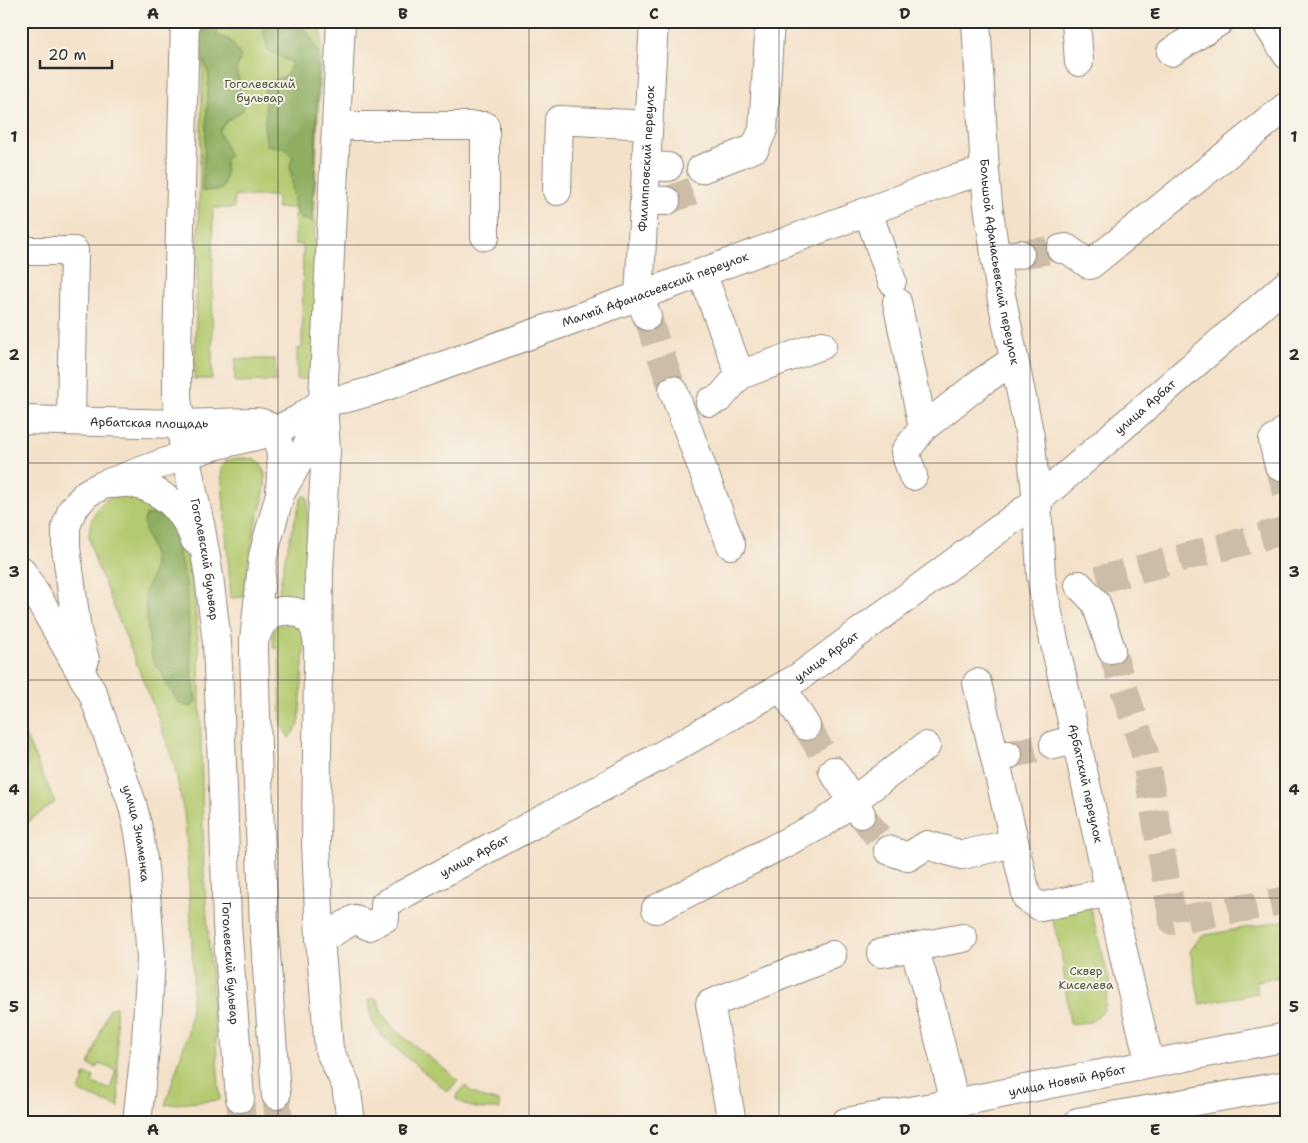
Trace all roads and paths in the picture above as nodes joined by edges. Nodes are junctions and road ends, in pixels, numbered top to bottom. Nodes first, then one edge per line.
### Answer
1 (185, 21) edge
2 (341, 21) edge
3 (654, 21) edge
4 (770, 21) edge
5 (976, 21) edge
6 (1076, 21) edge
7 (1220, 21) edge
8 (1265, 21) edge
9 (1171, 52) dead end
10 (1287, 54) edge
11 (1078, 62) dead end
12 (1287, 106) edge
13 (337, 126) junction
14 (655, 149) junction
15 (751, 169) dead end
16 (985, 171) junction
17 (557, 191) dead end
18 (868, 212) junction
19 (485, 236) dead end
20 (1060, 249) tunnel mouth
21 (21, 251) edge
22 (702, 272) junction
23 (1287, 284) edge
24 (643, 306) junction
25 (822, 345) dead end
26 (1014, 360) junction
27 (740, 375) junction
28 (673, 390) tunnel mouth
29 (324, 402) junction
30 (710, 402) dead end
31 (21, 420) edge
32 (71, 421) junction
33 (180, 424) junction
34 (923, 428) junction
35 (1287, 429) edge
36 (272, 432) junction
37 (184, 455) junction
38 (1279, 466) tunnel mouth
39 (913, 476) dead end
40 (103, 485) junction
41 (280, 494) junction
42 (1037, 501) junction
43 (731, 545) dead end
44 (21, 570) edge
45 (209, 576) junction
46 (1044, 595) junction
47 (254, 641) junction
48 (319, 646) junction
49 (1111, 650) tunnel mouth
50 (978, 683) dead end
51 (782, 687) junction
52 (93, 694) junction
53 (806, 726) tunnel mouth
54 (926, 746) dead end
55 (833, 771) tunnel mouth
56 (857, 808) junction
57 (1014, 843) junction
58 (888, 850) tunnel mouth
59 (1109, 892) junction
60 (656, 909) dead end
61 (330, 933) junction
62 (963, 938) dead end
63 (914, 947) junction
64 (881, 953) dead end
65 (832, 955) dead end
66 (1287, 1037) edge
67 (1150, 1064) junction
68 (1287, 1085) edge
69 (276, 1095) tunnel mouth
70 (240, 1098) tunnel mouth
71 (955, 1103) junction
72 (137, 1122) edge
73 (351, 1122) edge
74 (732, 1122) edge
75 (846, 1122) edge
76 (1078, 1122) edge

1 - 33 main road, Гоголевский бульвар
2 - 13 main road
3 - 14 main road, Филипповский переулок
4 - 15 main road
5 - 16 main road, Большой Афанасьевский переулок
6 - 11 main road
7 - 9 main road
8 - 10 main road
12 - 20 main road
13 - 19 main road
13 - 29 main road
14 - 17 main road
14 - 24 main road, Филипповский переулок
16 - 18 main road, Малый Афанасьевский переулок
16 - 26 main road, Большой Афанасьевский переулок
18 - 22 main road, Малый Афанасьевский переулок
18 - 34 main road
21 - 32 main road
22 - 24 main road, Малый Афанасьевский переулок
22 - 27 main road
23 - 42 main road, улица Арбат
24 - 29 main road, Малый Афанасьевский переулок
25 - 27 main road
26 - 34 main road
26 - 42 main road, Большой Афанасьевский переулок
27 - 30 main road
28 - 43 main road
29 - 36 main road, Арбатская площадь
29 - 41 main road
29 - 48 main road
31 - 32 main road, Арбатская площадь
32 - 33 main road, Арбатская площадь
33 - 36 main road, Арбатская площадь
33 - 37 main road, Гоголевский бульвар
34 - 39 main road
35 - 38 main road
36 - 37 main road, Арбатская площадь
36 - 41 main road
37 - 40 main road, Арбатская площадь
37 - 45 main road, Гоголевский бульвар
40 - 45 main road, Арбатская площадь
40 - 52 main road, Арбатская площадь
41 - 47 main road
42 - 46 main road, Арбатский переулок
42 - 51 main road, улица Арбат
44 - 52 main road, улица Знаменка
45 - 70 main road, Гоголевский бульвар
46 - 49 main road
46 - 59 main road, Арбатский переулок
47 - 48 main road
47 - 69 main road
48 - 61 main road
50 - 57 main road
51 - 53 main road
51 - 61 main road, улица Арбат
52 - 72 main road, улица Знаменка
54 - 56 main road
55 - 56 main road
56 - 60 main road
57 - 58 main road
57 - 59 main road
59 - 67 main road, Арбатский переулок
61 - 73 main road
62 - 63 main road
63 - 64 main road
63 - 71 main road
65 - 74 main road
66 - 67 main road, улица Новый Арбат
67 - 71 main road, улица Новый Арбат
68 - 76 main road
71 - 75 main road, улица Новый Арбат

